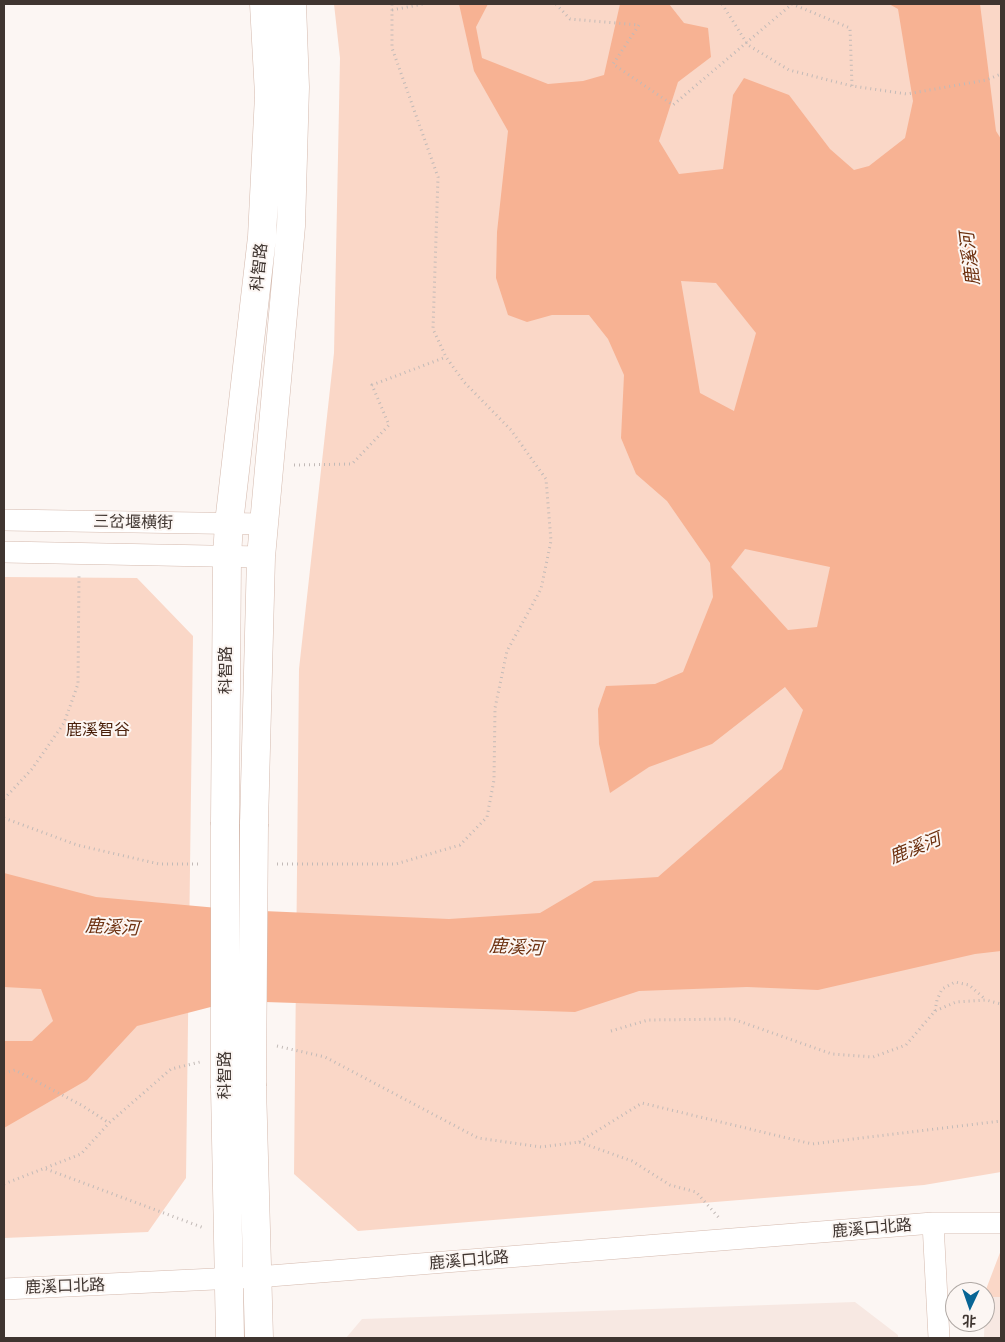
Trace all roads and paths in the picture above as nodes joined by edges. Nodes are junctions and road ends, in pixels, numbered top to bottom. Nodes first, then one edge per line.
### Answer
1 (264, 4) edge
2 (292, 4) edge
3 (392, 4) edge
4 (423, 4) edge
5 (556, 4) edge
6 (722, 4) edge
7 (392, 10) junction
8 (746, 43) junction
9 (1001, 74) edge
10 (852, 86) junction
11 (446, 357) junction
12 (268, 466) junction
13 (4, 520) edge
14 (229, 523) junction
15 (263, 524) junction
16 (4, 552) edge
17 (79, 554) junction
18 (227, 557) junction
19 (261, 557) junction
20 (4, 800) edge
21 (4, 818) edge
22 (208, 864) dead end
23 (276, 864) dead end
24 (986, 1000) junction
25 (1001, 1004) edge
26 (935, 1011) junction
27 (611, 1031) dead end
28 (271, 1045) dead end
29 (207, 1060) dead end
30 (4, 1073) edge
31 (1001, 1121) edge
32 (109, 1122) junction
33 (579, 1142) junction
34 (45, 1169) junction
35 (4, 1184) edge
36 (1001, 1211) edge
37 (933, 1223) junction
38 (1001, 1223) edge
39 (228, 1237) junction
40 (738, 1238) junction
41 (257, 1277) junction
42 (229, 1279) junction
43 (4, 1289) edge
44 (230, 1338) edge
45 (259, 1338) edge
46 (939, 1338) edge

1 - 14 main road, 科智路
2 - 12 main road, 科智路
3 - 7 path
4 - 7 path
5 - 8 path
6 - 8 path
7 - 11 path
8 - 10 path
8 - 10 path
9 - 10 path
11 - 12 path
11 - 23 path
12 - 15 main road, 科智路
13 - 14 street, 三岔堰横街
14 - 15 street, 三岔堰横街
14 - 18 main road, 科智路
15 - 19 main road, 科智路
16 - 17 street, 三岔堰横街
17 - 18 street, 三岔堰横街
17 - 20 path
18 - 19 street, 三岔堰横街
18 - 39 main road, 科智路, bridge
19 - 41 main road, 科智路, bridge
21 - 22 path
24 - 25 path
24 - 26 path
24 - 26 path
26 - 27 path
28 - 33 path
29 - 32 path
30 - 32 path
31 - 33 path
32 - 34 path
33 - 40 path
34 - 35 path
34 - 39 path
36 - 37 street, 鹿溪口北路
37 - 38 street, 鹿溪口北路
37 - 40 street, 鹿溪口北路
37 - 46 street
39 - 42 main road, 科智路
40 - 41 street, 鹿溪口北路
41 - 42 street, 鹿溪口北路
41 - 45 main road, 科智路
42 - 43 street, 鹿溪口北路
42 - 44 main road, 科智路

